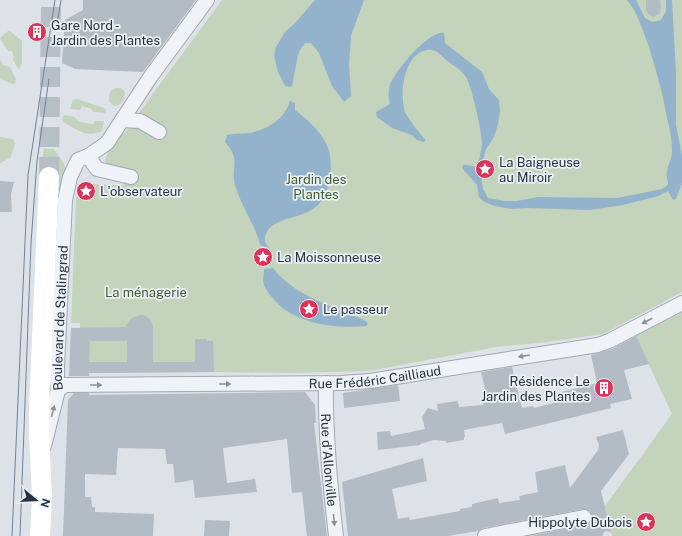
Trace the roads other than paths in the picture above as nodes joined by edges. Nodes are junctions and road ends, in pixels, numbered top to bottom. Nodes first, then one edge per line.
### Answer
1 (206, 0) edge
2 (122, 120) junction
3 (159, 132) dead end
4 (88, 156) junction
5 (131, 176) dead end
6 (49, 177) tunnel mouth
7 (682, 303) edge
8 (326, 383) junction
9 (58, 390) junction
10 (40, 457) junction
11 (584, 517) dead end
12 (40, 536) edge
13 (336, 536) edge
14 (485, 536) edge

1 - 2 street, Boulevard de Stalingrad
2 - 3 street
2 - 4 street, Boulevard de Stalingrad
4 - 5 street
4 - 9 street, Boulevard de Stalingrad
6 - 10 street, Boulevard de Stalingrad
7 -> 8 street, Rue Frédéric Cailliaud
9 -> 8 street, Rue Frédéric Cailliaud
8 -> 13 street, Rue d'Allonville
10 -> 9 street, Boulevard de Stalingrad
10 - 12 street, Boulevard de Stalingrad
11 - 14 street

